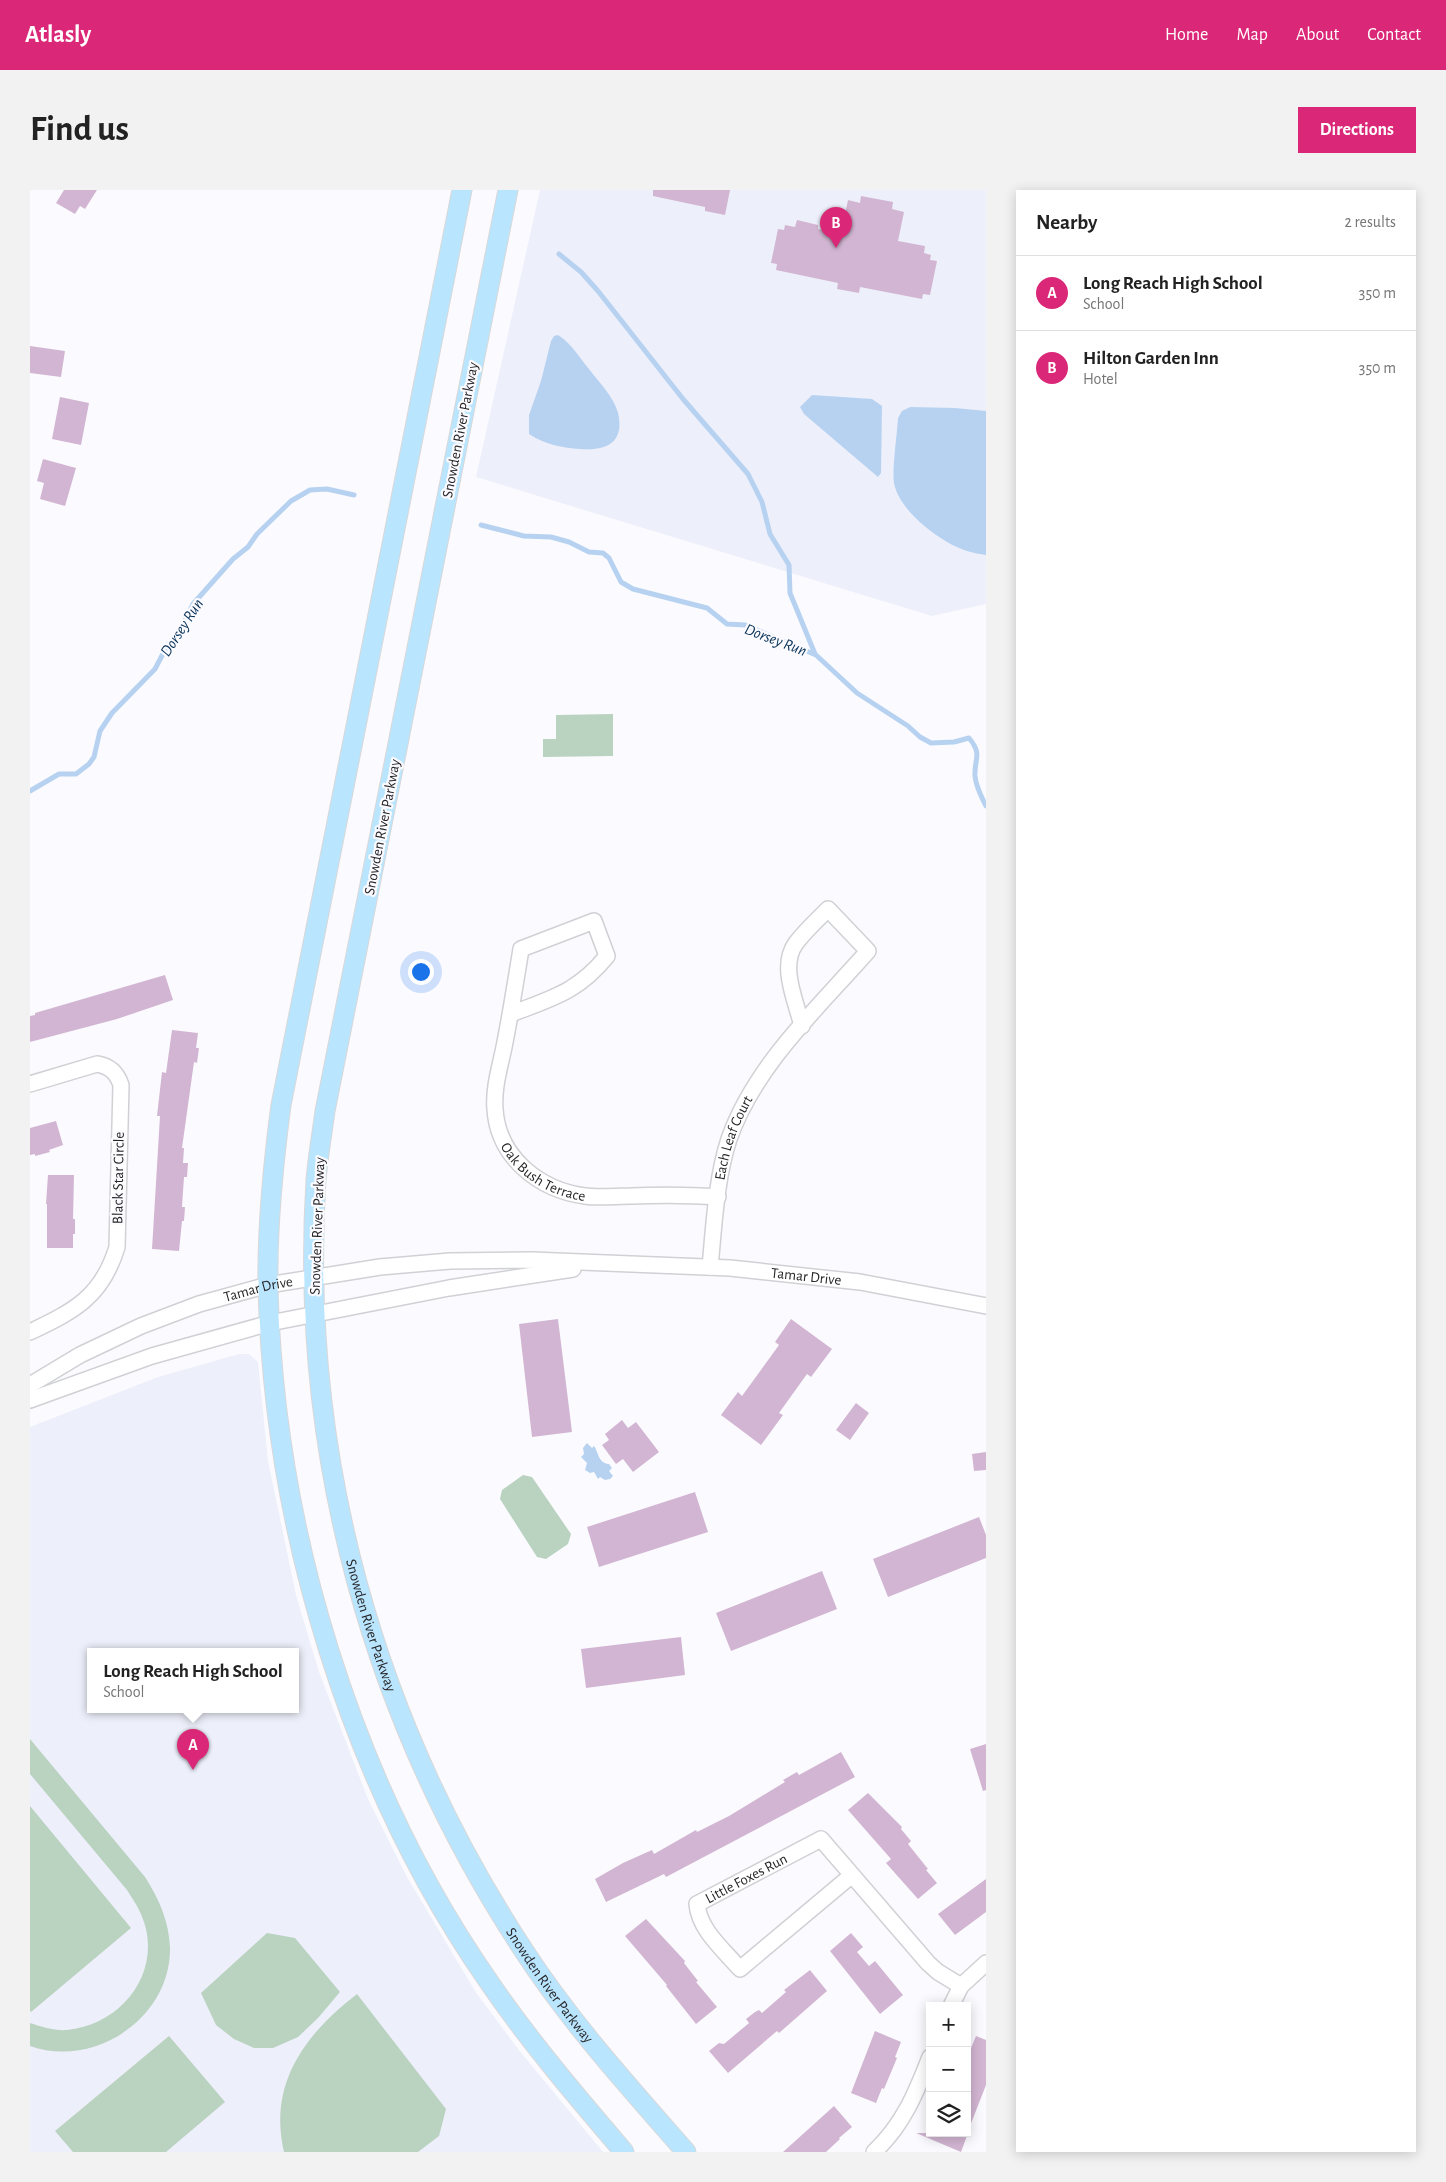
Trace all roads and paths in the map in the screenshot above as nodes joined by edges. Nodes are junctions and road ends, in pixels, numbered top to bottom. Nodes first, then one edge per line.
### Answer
1 (462, 190) edge
2 (508, 190) edge
3 (510, 1014) junction
4 (802, 1026) junction
5 (30, 1084) edge
6 (718, 1197) junction
7 (625, 1264) junction
8 (710, 1267) junction
9 (313, 1277) junction
10 (268, 1285) junction
11 (986, 1306) edge
12 (315, 1313) junction
13 (270, 1323) junction
14 (30, 1332) edge
15 (30, 1385) edge
16 (30, 1400) edge
17 (852, 1875) junction
18 (986, 1962) edge
19 (960, 1986) junction
20 (953, 2002) edge
21 (926, 2067) edge
22 (624, 2152) edge
23 (686, 2152) edge
24 (874, 2152) edge

1 - 10 main road
2 - 9 main road, Snowden River Parkway
3 - 3 street, Oak Bush Terrace
3 - 6 street, Oak Bush Terrace
4 - 4 street, Each Leaf Court
4 - 6 street, Each Leaf Court
5 - 14 street, Black Star Circle
6 - 8 street, Each Leaf Court
7 - 8 street, Tamar Drive
7 - 9 street, Tamar Drive
7 - 12 street, Tamar Drive
8 - 11 street, Tamar Drive
9 - 10 street, Tamar Drive
9 - 12 main road, Snowden River Parkway
10 - 13 main road
10 - 15 street, Tamar Drive
12 - 13 street, Tamar Drive
12 - 23 main road, Snowden River Parkway
13 - 16 street, Tamar Drive
13 - 22 main road
17 - 17 street, Little Foxes Run
17 - 19 street, Little Foxes Run
18 - 19 street
19 - 20 street
21 - 24 street

